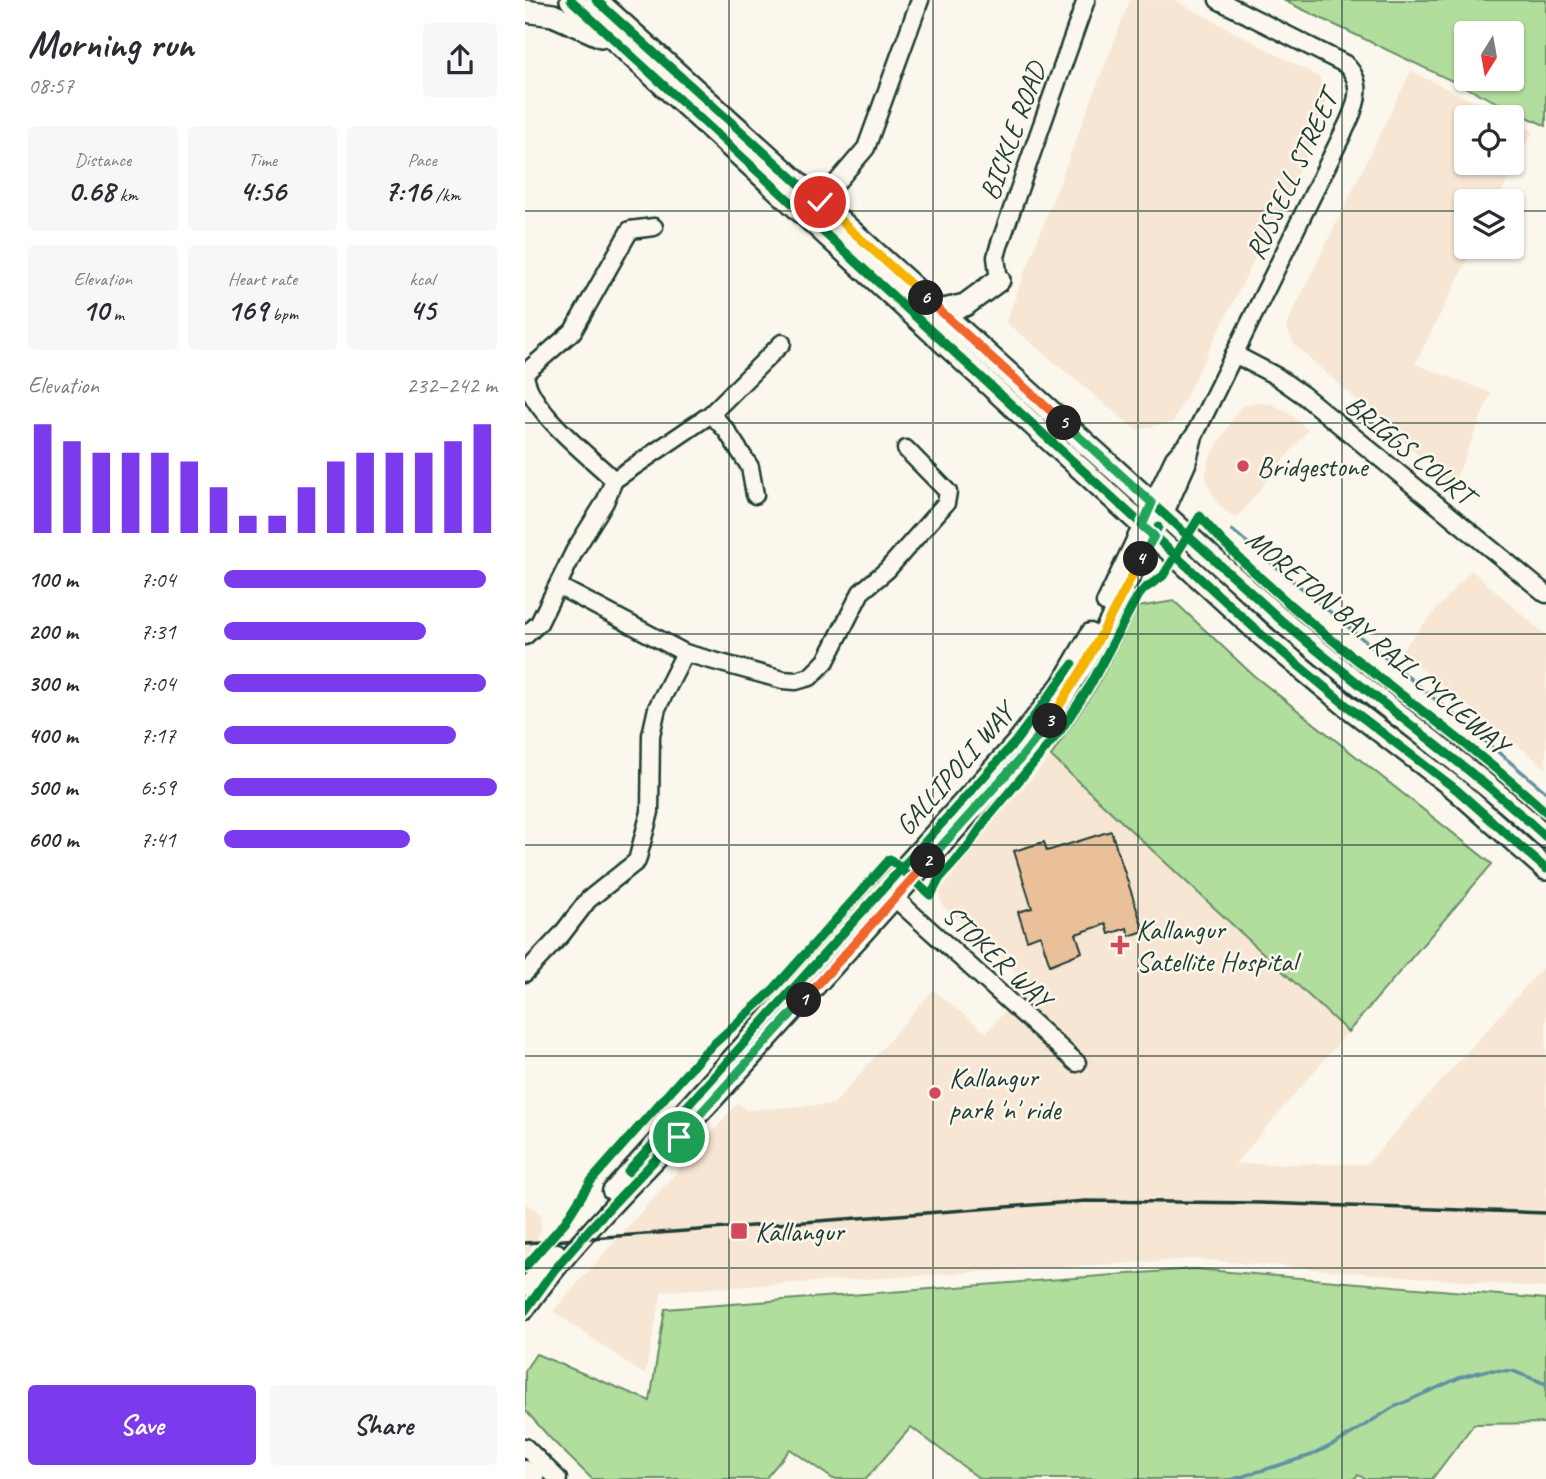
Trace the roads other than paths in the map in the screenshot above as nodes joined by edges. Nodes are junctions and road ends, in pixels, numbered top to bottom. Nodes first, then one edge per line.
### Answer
1 (534, 0) edge
2 (571, 0) edge
3 (596, 0) edge
4 (920, 0) edge
5 (1086, 0) edge
6 (1218, 0) edge
7 (525, 10) edge
8 (621, 46) junction
9 (814, 209) junction
10 (654, 227) dead end
11 (999, 280) joint
12 (940, 311) junction
13 (782, 343) dead end
14 (1234, 354) junction
15 (525, 374) edge
16 (711, 414) junction
17 (907, 449) dead end
18 (614, 480) junction
19 (755, 495) dead end
20 (1158, 509) junction
21 (1148, 531) junction
22 (558, 586) junction
23 (1546, 594) edge
24 (525, 636) edge
25 (685, 653) junction
26 (1546, 837) edge
27 (1546, 869) edge
28 (890, 893) junction
29 (525, 973) edge
30 (1077, 1063) dead end
31 (525, 1287) edge
32 (525, 1311) edge
33 (525, 1447) edge
34 (525, 1469) edge
35 (536, 1479) edge
36 (558, 1479) edge

1 - 7 street
2 - 8 main road
3 - 9 main road
4 - 9 street
5 - 11 street, BICKLE ROAD
6 - 14 street, RUSSELL STREET
7 - 8 main road
8 - 9 main road
9 - 12 main road
9 - 21 main road
10 - 15 street
11 - 12 main road
12 - 20 main road
13 - 16 street
14 - 20 street, RUSSELL STREET
14 - 23 street, BRIGGS COURT
15 - 18 street
16 - 18 street
16 - 19 street
17 - 25 street
18 - 22 street
20 - 21 street, GALLIPOLI WAY
20 - 26 main road
21 - 27 main road
21 - 28 street, GALLIPOLI WAY
22 - 24 street
22 - 25 street
25 - 29 street
28 - 30 street, STOKER WAY
28 - 31 street, GALLIPOLI WAY
28 - 32 street, GALLIPOLI WAY
33 - 36 street
34 - 35 street

